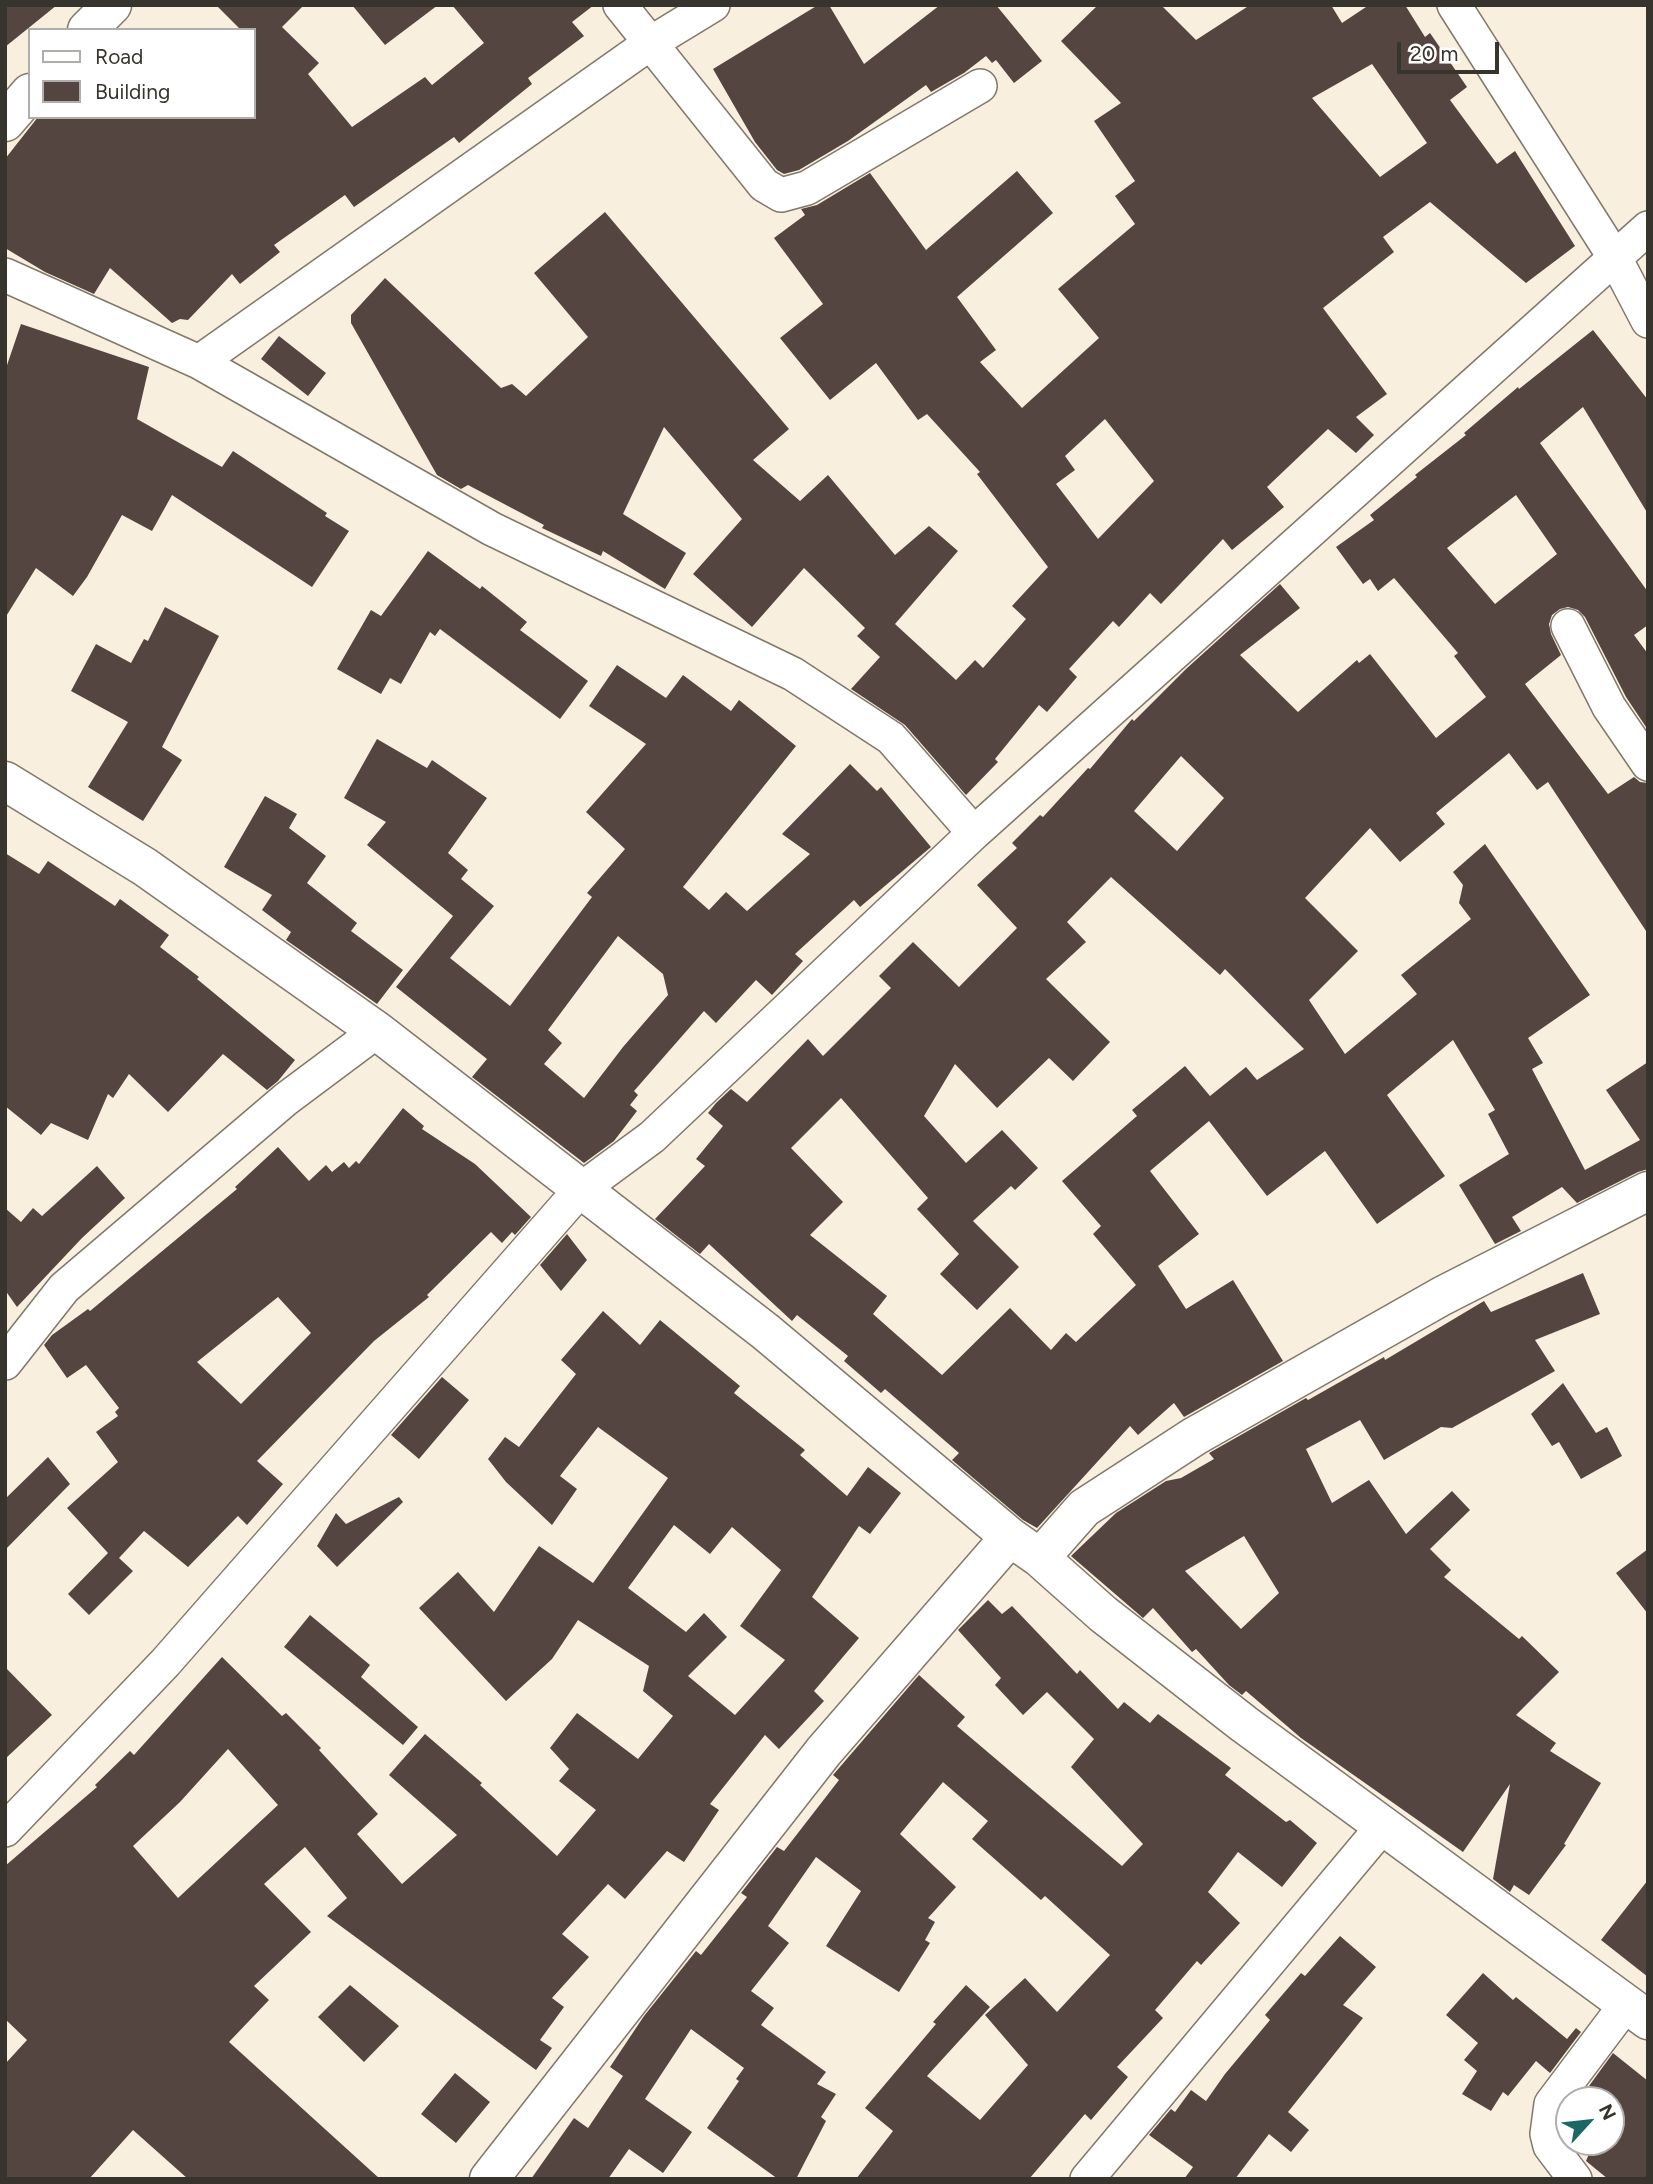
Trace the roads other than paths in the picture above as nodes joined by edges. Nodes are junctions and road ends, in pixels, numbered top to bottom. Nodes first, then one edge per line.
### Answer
1 (112, 5) edge
2 (620, 5) edge
3 (713, 5) edge
4 (1454, 5) edge
5 (89, 28) edge
6 (649, 44) junction
7 (980, 86) dead end
8 (28, 95) edge
9 (5, 122) edge
10 (1648, 228) edge
11 (1615, 258) junction
12 (5, 275) edge
13 (1648, 321) edge
14 (199, 362) junction
15 (1568, 626) dead end
16 (1648, 764) edge
17 (5, 781) edge
18 (974, 833) junction
19 (377, 1031) junction
20 (580, 1189) junction
21 (1648, 1191) edge
22 (5, 1363) edge
23 (1025, 1548) junction
24 (1382, 1827) junction
25 (5, 1830) edge
26 (1638, 2011) edge
27 (489, 2179) edge
28 (1087, 2179) edge
29 (1575, 2179) edge

1 - 5 street
2 - 6 street
3 - 6 street
4 - 11 street
6 - 7 street
6 - 14 street
8 - 9 street
10 - 11 street
11 - 13 street
11 - 18 street
12 - 14 street
14 - 18 street
15 - 16 street
17 - 19 street
18 - 20 street
19 - 20 street
19 - 22 street
20 - 23 street
20 - 25 street
21 - 23 street
23 - 24 street
23 - 27 street
24 - 26 street
24 - 28 street
26 - 29 street

